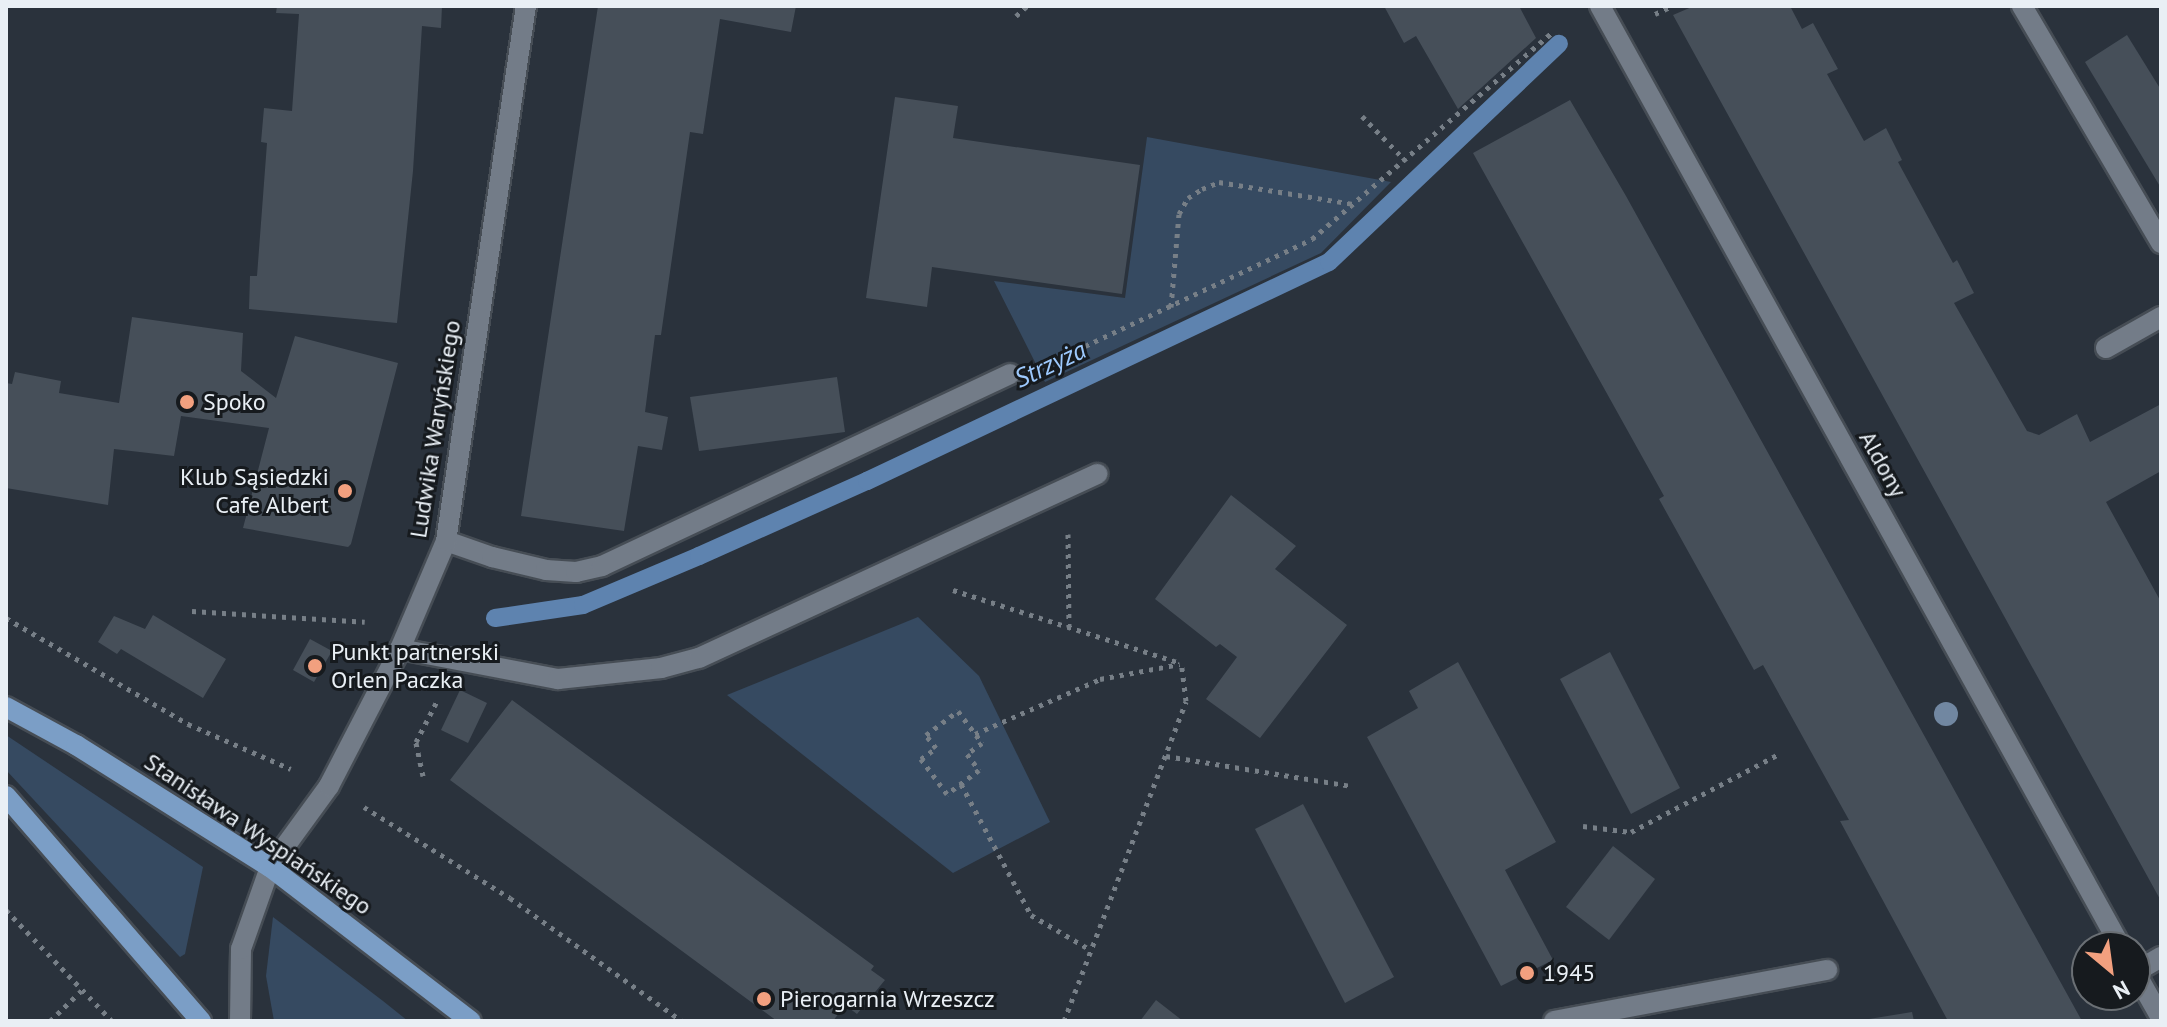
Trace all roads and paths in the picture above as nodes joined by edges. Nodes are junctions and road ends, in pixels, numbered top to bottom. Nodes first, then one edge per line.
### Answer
1 (526, 6) edge
2 (1018, 6) edge
3 (1027, 6) edge
4 (1600, 6) edge
5 (1672, 6) edge
6 (2022, 6) edge
7 (1652, 16) dead end
8 (1554, 31) dead end
9 (1362, 116) dead end
10 (1405, 160) junction
11 (1355, 204) junction
12 (2161, 243) edge
13 (1171, 307) junction
14 (2161, 317) edge
15 (2106, 348) dead end
16 (1010, 374) joint
17 (1098, 474) dead end
18 (1067, 489) junction
19 (446, 541) junction
20 (950, 589) dead end
21 (192, 611) dead end
22 (370, 622) dead end
23 (1069, 627) junction
24 (400, 649) junction
25 (458, 661) junction
26 (1181, 663) junction
27 (6, 707) edge
28 (975, 734) junction
29 (1777, 755) dead end
30 (1166, 756) junction
31 (423, 776) dead end
32 (961, 784) junction
33 (1351, 786) dead end
34 (6, 796) edge
35 (1583, 826) dead end
36 (270, 867) junction
37 (6, 910) edge
38 (2112, 931) edge
39 (1091, 950) junction
40 (1827, 970) dead end
41 (82, 990) junction
42 (2151, 1000) edge
43 (2161, 1018) edge
44 (50, 1021) edge
45 (112, 1021) edge
46 (201, 1021) edge
47 (240, 1021) edge
48 (471, 1021) edge
49 (1064, 1021) edge
50 (1554, 1021) edge

1 - 19 street, Ludwika Waryńskiego
2 - 3 path
4 - 38 street, Aldony
5 - 7 path
6 - 12 street
8 - 10 path
9 - 10 path
10 - 11 path
11 - 13 path
11 - 13 path
13 - 16 path
14 - 15 street
16 - 19 street
17 - 18 street
18 - 23 path
18 - 25 street
19 - 24 street, Ludwika Waryńskiego
20 - 23 path
21 - 22 path
23 - 26 path
24 - 25 street
24 - 36 street, Ludwika Waryńskiego
25 - 31 path
26 - 28 path
26 - 30 path
27 - 36 main road, Stanisława Wyspiańskiego
28 - 32 path
28 - 32 path
29 - 35 path
30 - 33 path
30 - 39 path
32 - 39 path
34 - 46 main road
36 - 47 street, Ludwika Waryńskiego
36 - 48 main road, Stanisława Wyspiańskiego
37 - 41 path
39 - 49 path
40 - 50 street
41 - 44 path
41 - 45 path
42 - 43 street

